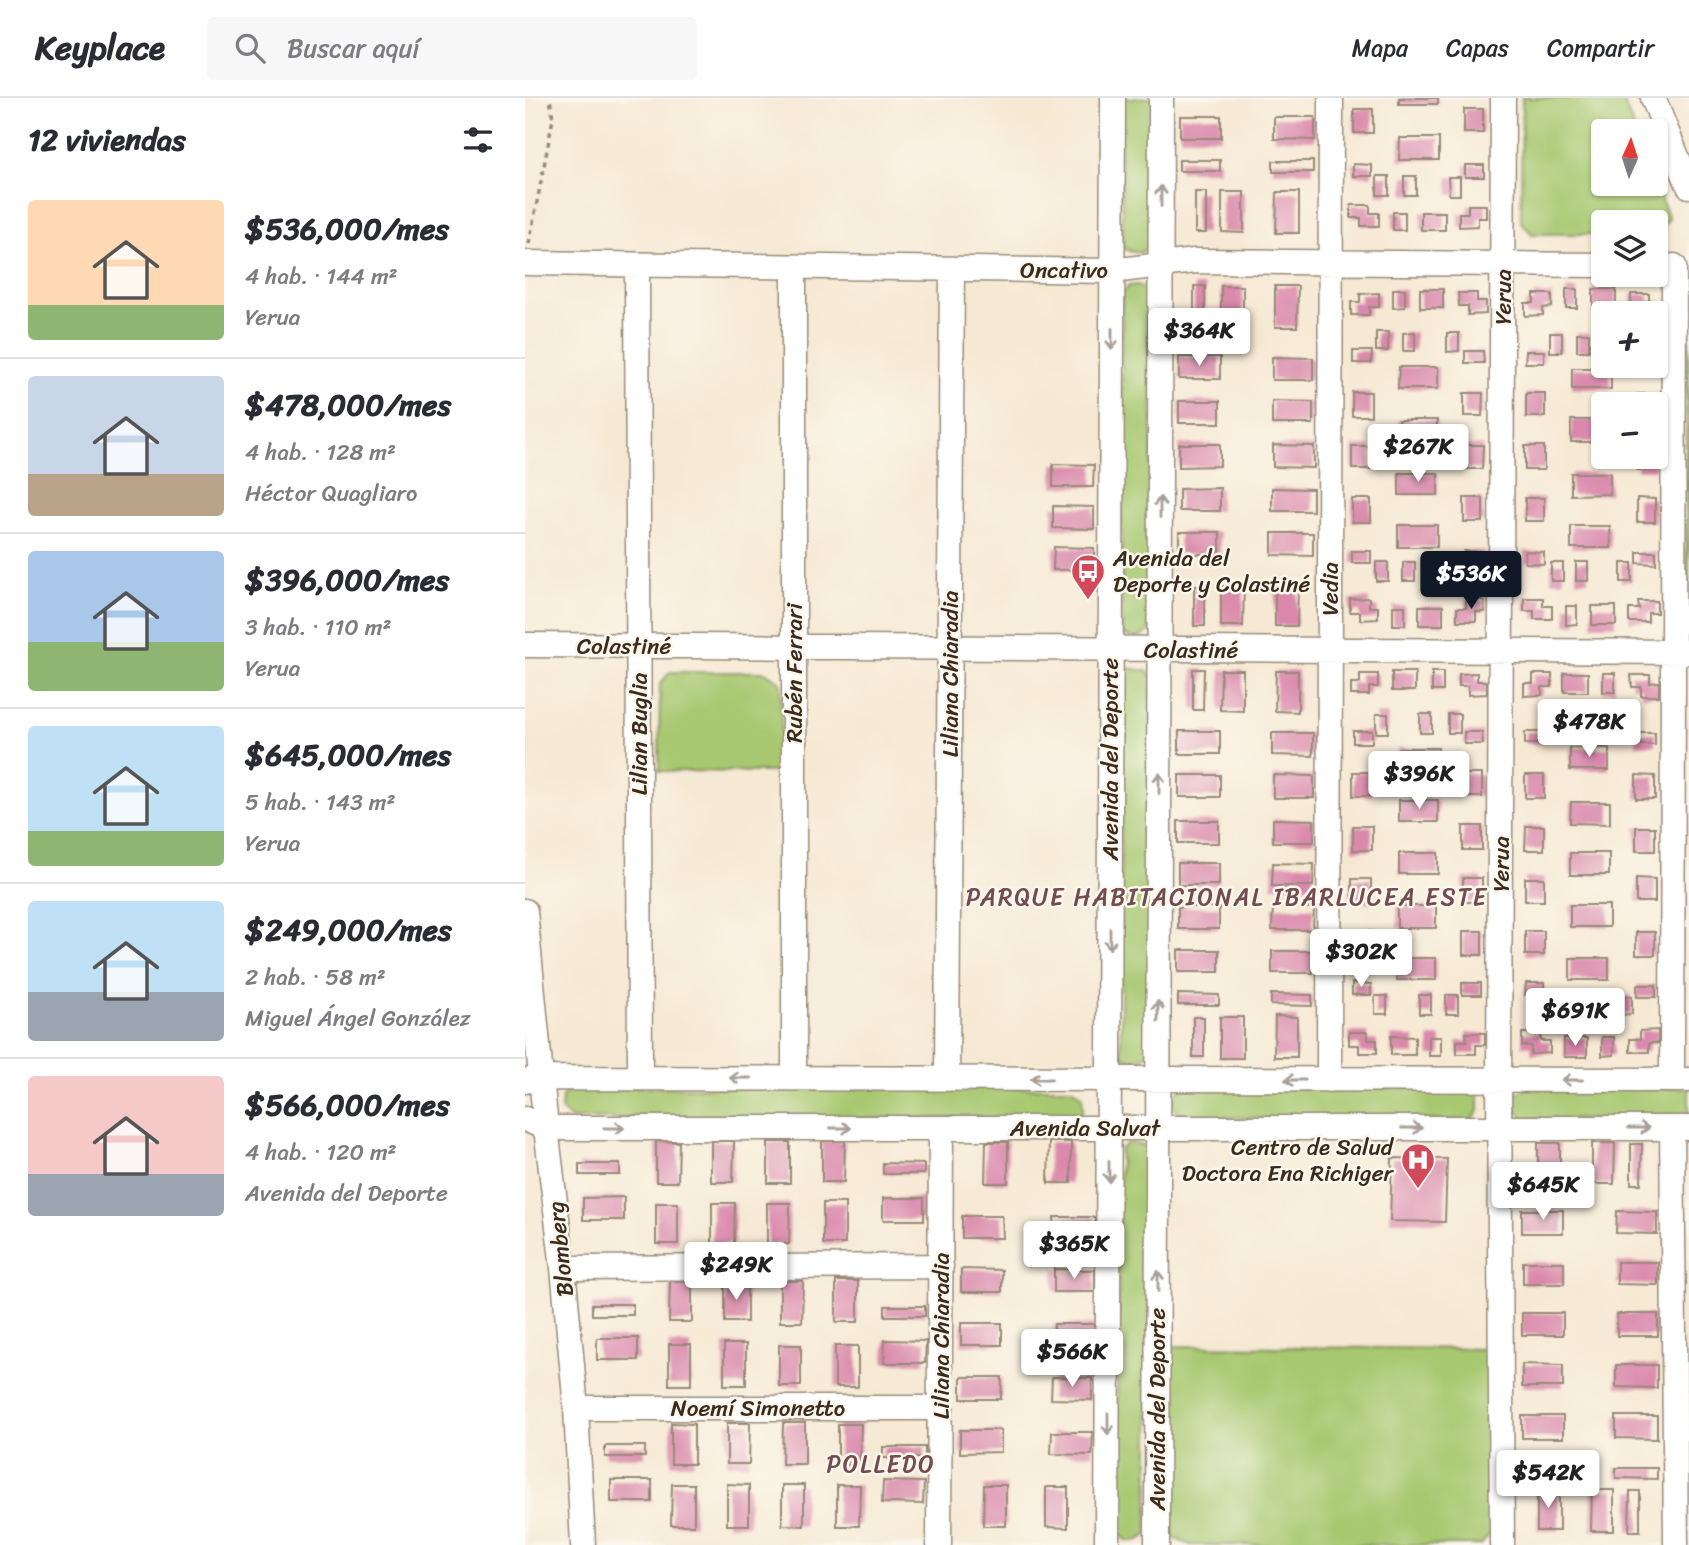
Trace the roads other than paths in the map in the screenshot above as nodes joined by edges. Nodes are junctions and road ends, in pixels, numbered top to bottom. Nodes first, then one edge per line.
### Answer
1 (1113, 98) edge
2 (1161, 98) edge
3 (1331, 98) edge
4 (1503, 98) edge
5 (1653, 98) edge
6 (1689, 186) edge
7 (526, 257) edge
8 (1331, 262) junction
9 (1160, 264) junction
10 (1503, 264) junction
11 (637, 265) junction
12 (1591, 265) edge
13 (1673, 265) edge
14 (794, 267) junction
15 (952, 269) junction
16 (1112, 271) junction
17 (525, 645) edge
18 (639, 646) junction
19 (794, 647) junction
20 (950, 648) junction
21 (1111, 649) junction
22 (1159, 650) junction
23 (1330, 650) junction
24 (1503, 651) junction
25 (1680, 652) edge
26 (525, 911) edge
27 (640, 1078) junction
28 (794, 1078) junction
29 (533, 1079) edge
30 (947, 1079) junction
31 (1109, 1079) junction
32 (1158, 1079) junction
33 (1329, 1080) junction
34 (1500, 1080) junction
35 (1680, 1080) edge
36 (535, 1123) edge
37 (941, 1128) junction
38 (1109, 1128) junction
39 (1158, 1128) junction
40 (1500, 1128) junction
41 (1681, 1128) edge
42 (941, 1266) junction
43 (563, 1268) junction
44 (576, 1408) junction
45 (941, 1408) junction
46 (583, 1545) edge
47 (939, 1545) edge
48 (1107, 1545) edge
49 (1157, 1545) edge
50 (1502, 1545) edge
51 (1676, 1545) edge

1 - 16 street, Avenida del Deporte
9 -> 2 street, Avenida del Deporte
3 - 8 street, Vedia
4 - 10 street, Yerua
5 - 6 street
7 - 11 street, Oncativo
8 - 9 street, Oncativo
8 - 10 street, Oncativo
8 - 23 street, Vedia
9 - 16 street, Oncativo
22 -> 9 street, Avenida del Deporte
10 - 12 street, Oncativo
10 - 24 street, Yerua
11 - 14 street, Oncativo
11 - 18 street, Lilian Buglia
13 - 25 street
14 - 15 street, Oncativo
14 - 19 street, Rubén Ferrari
15 - 16 street, Oncativo
15 - 20 street, Liliana Chiaradia
16 -> 21 street, Avenida del Deporte
17 - 18 street, Colastiné
18 - 19 street, Colastiné
18 - 27 street, Lilian Buglia
19 - 20 street, Colastiné
19 - 28 street, Rubén Ferrari
20 - 21 street, Colastiné
20 - 30 street, Liliana Chiaradia
21 - 22 street, Colastiné
21 -> 31 street, Avenida del Deporte
22 - 23 street, Colastiné
32 -> 22 street, Avenida del Deporte
23 - 24 street, Colastiné
23 - 33 street, Vedia
24 - 25 street, Colastiné
24 - 34 street, Yerua
25 - 35 street
26 - 29 street, Blomberg
28 -> 27 street
27 - 29 street
28 - 30 street
29 - 36 street, Blomberg
31 -> 30 street
31 - 32 street
31 - 38 street, Avenida del Deporte
33 -> 32 street
32 - 39 street, Avenida del Deporte
33 - 34 street
35 -> 34 street
34 - 40 street, Yerua
36 -> 37 street, Avenida Salvat
36 - 43 street, Blomberg
37 - 38 street, Avenida Salvat
37 - 42 street, Liliana Chiaradia
38 - 39 street, Avenida Salvat
38 -> 48 street, Avenida del Deporte
39 -> 40 street, Avenida Salvat
49 -> 39 street, Avenida del Deporte
40 -> 41 street, Avenida Salvat
40 - 50 street, Yerua
41 - 51 street
42 - 43 street
42 - 45 street, Liliana Chiaradia
43 - 44 street, Blomberg
44 - 45 street, Noemí Simonetto
44 - 46 street, Blomberg
45 - 47 street, Liliana Chiaradia

